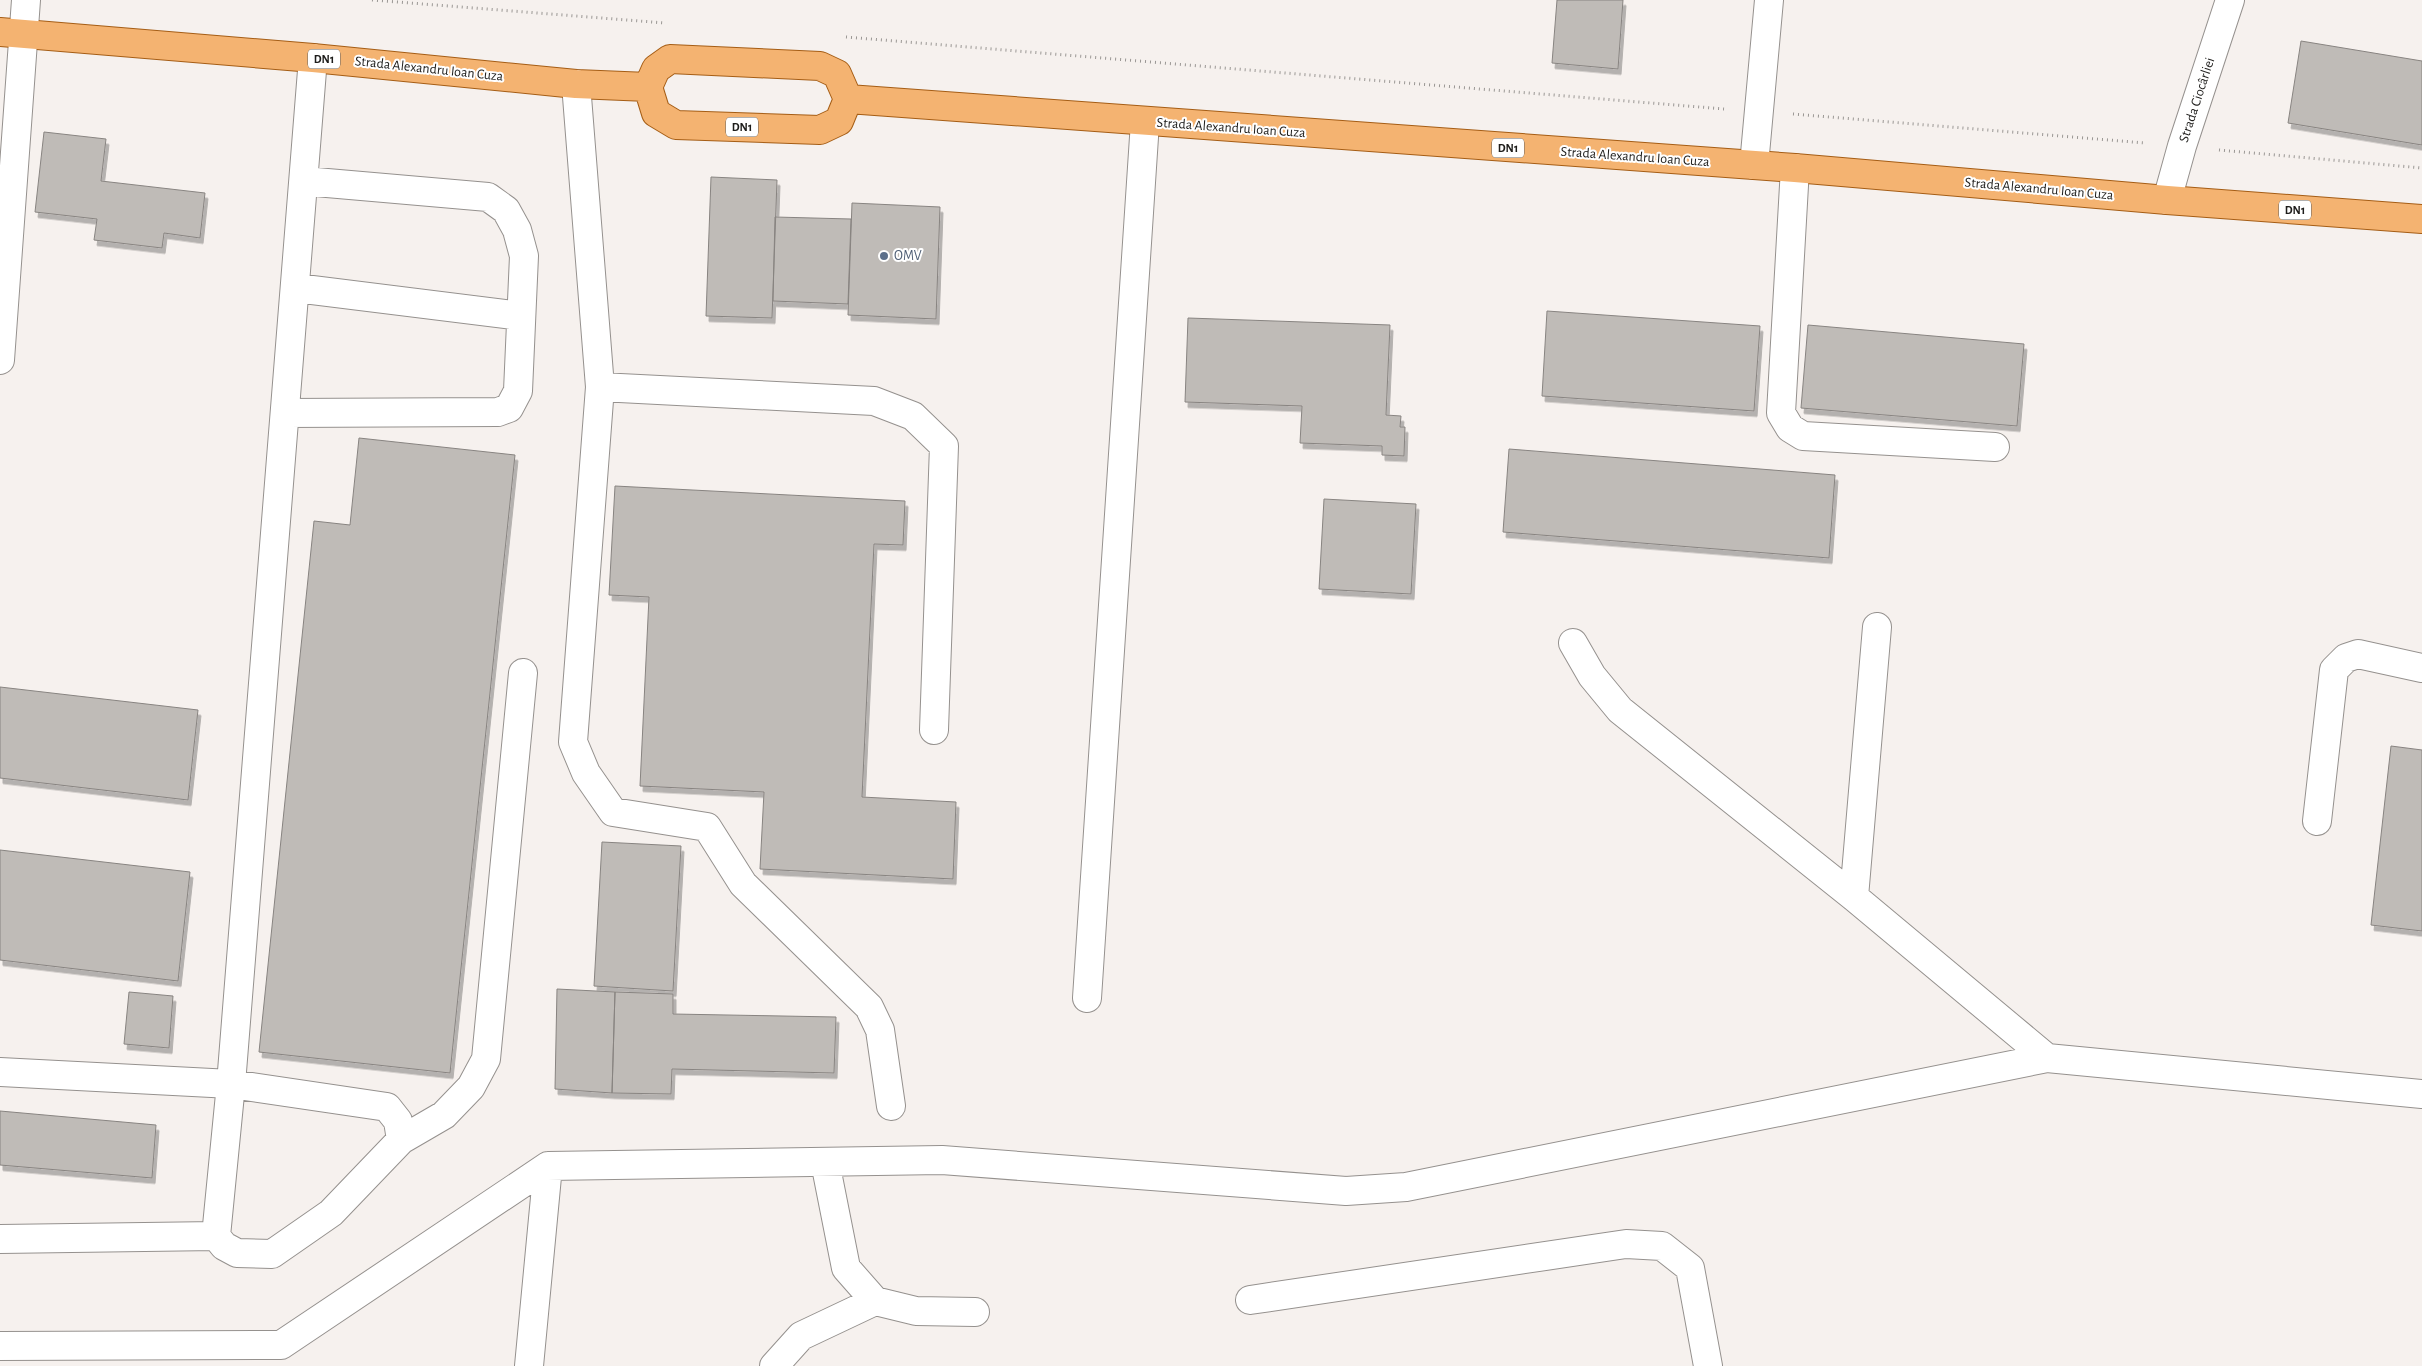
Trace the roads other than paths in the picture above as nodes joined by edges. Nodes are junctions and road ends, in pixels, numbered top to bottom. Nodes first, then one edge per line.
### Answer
1 (26, 0) edge
2 (1769, 0) edge
3 (2230, 0) edge
4 (12, 33) edge
5 (314, 58) junction
6 (576, 84) junction
7 (648, 88) junction
8 (848, 99) junction
9 (1145, 122) junction
10 (1754, 166) junction
11 (1795, 168) junction
12 (304, 181) junction
13 (2167, 200) junction
14 (2422, 219) edge
15 (296, 288) junction
16 (521, 316) junction
17 (0, 360) edge
18 (600, 388) junction
19 (286, 413) junction
20 (1995, 447) dead end
21 (1877, 627) dead end
22 (1573, 643) dead end
23 (2422, 668) edge
24 (524, 673) dead end
25 (934, 730) dead end
26 (2317, 821) dead end
27 (1854, 897) junction
28 (1087, 998) dead end
29 (2047, 1058) junction
30 (0, 1072) edge
31 (231, 1084) junction
32 (2422, 1094) edge
33 (891, 1106) dead end
34 (401, 1140) junction
35 (825, 1162) junction
36 (548, 1166) junction
37 (216, 1236) junction
38 (0, 1239) edge
39 (1250, 1300) dead end
40 (875, 1301) junction
41 (975, 1312) dead end
42 (0, 1346) edge
43 (524, 1365) edge
44 (774, 1366) edge
45 (1708, 1366) edge

1 - 4 street
2 - 10 street
3 - 13 street, Strada Ciocârliei
4 - 5 main road, Strada Alexandru Ioan Cuza / DN1
4 - 17 street
5 - 6 main road, Strada Alexandru Ioan Cuza / DN1
5 - 12 street
6 - 7 main road, Strada Alexandru Ioan Cuza / DN1
6 - 18 street
7 - 8 main road
7 - 8 main road, DN1
8 - 9 main road, Strada Alexandru Ioan Cuza / DN1
9 - 10 main road, Strada Alexandru Ioan Cuza / DN1
9 - 28 street
10 - 11 main road, Strada Alexandru Ioan Cuza / DN1
11 - 13 main road, Strada Alexandru Ioan Cuza / DN1
11 - 20 street
12 - 15 street
12 - 16 street
13 - 14 main road, Strada Alexandru Ioan Cuza / DN1
15 - 16 street
15 - 19 street
16 - 19 street
18 - 25 street
18 - 33 street
19 - 31 street
21 - 27 street
22 - 27 street
23 - 26 street
24 - 34 street
27 - 29 street
29 - 32 street
29 - 35 street
30 - 31 street
31 - 34 street
31 - 37 street
34 - 37 street
35 - 36 street
35 - 40 street
36 - 42 street
36 - 43 street
37 - 38 street
39 - 45 street
40 - 41 street
40 - 44 street

